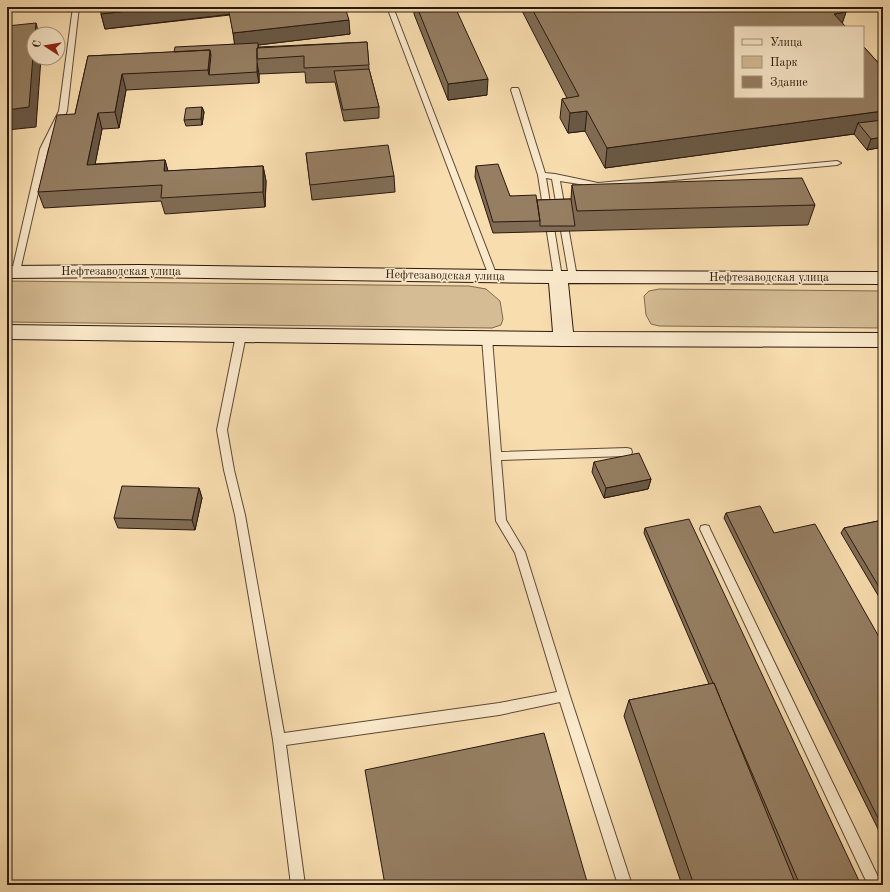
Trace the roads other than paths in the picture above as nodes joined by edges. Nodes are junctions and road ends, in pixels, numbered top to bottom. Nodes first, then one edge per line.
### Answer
1 (76, 7) edge
2 (390, 7) edge
3 (515, 90) dead end
4 (837, 163) dead end
5 (542, 175) junction
6 (555, 176) junction
7 (11, 271) edge
8 (493, 276) junction
9 (566, 277) junction
10 (883, 278) edge
11 (7, 332) edge
12 (241, 335) junction
13 (487, 338) junction
14 (564, 339) junction
15 (883, 340) edge
16 (628, 452) dead end
17 (496, 456) junction
18 (705, 529) dead end
19 (564, 696) junction
20 (279, 740) junction
21 (298, 885) edge
22 (625, 885) edge
23 (876, 885) edge

1 - 7 lane
2 - 8 lane
3 - 5 lane
4 - 6 lane
5 - 6 lane
5 - 9 lane
6 - 9 lane
7 - 8 main road, Нефтезаводская улица
8 - 9 main road, Нефтезаводская улица
9 - 10 main road, Нефтезаводская улица
9 - 14 main road
11 - 12 main road
12 - 13 main road
12 - 20 lane
13 - 14 main road
13 - 17 lane
14 - 15 main road
16 - 17 lane
17 - 19 lane
18 - 23 lane
19 - 20 lane
19 - 22 lane
20 - 21 lane

